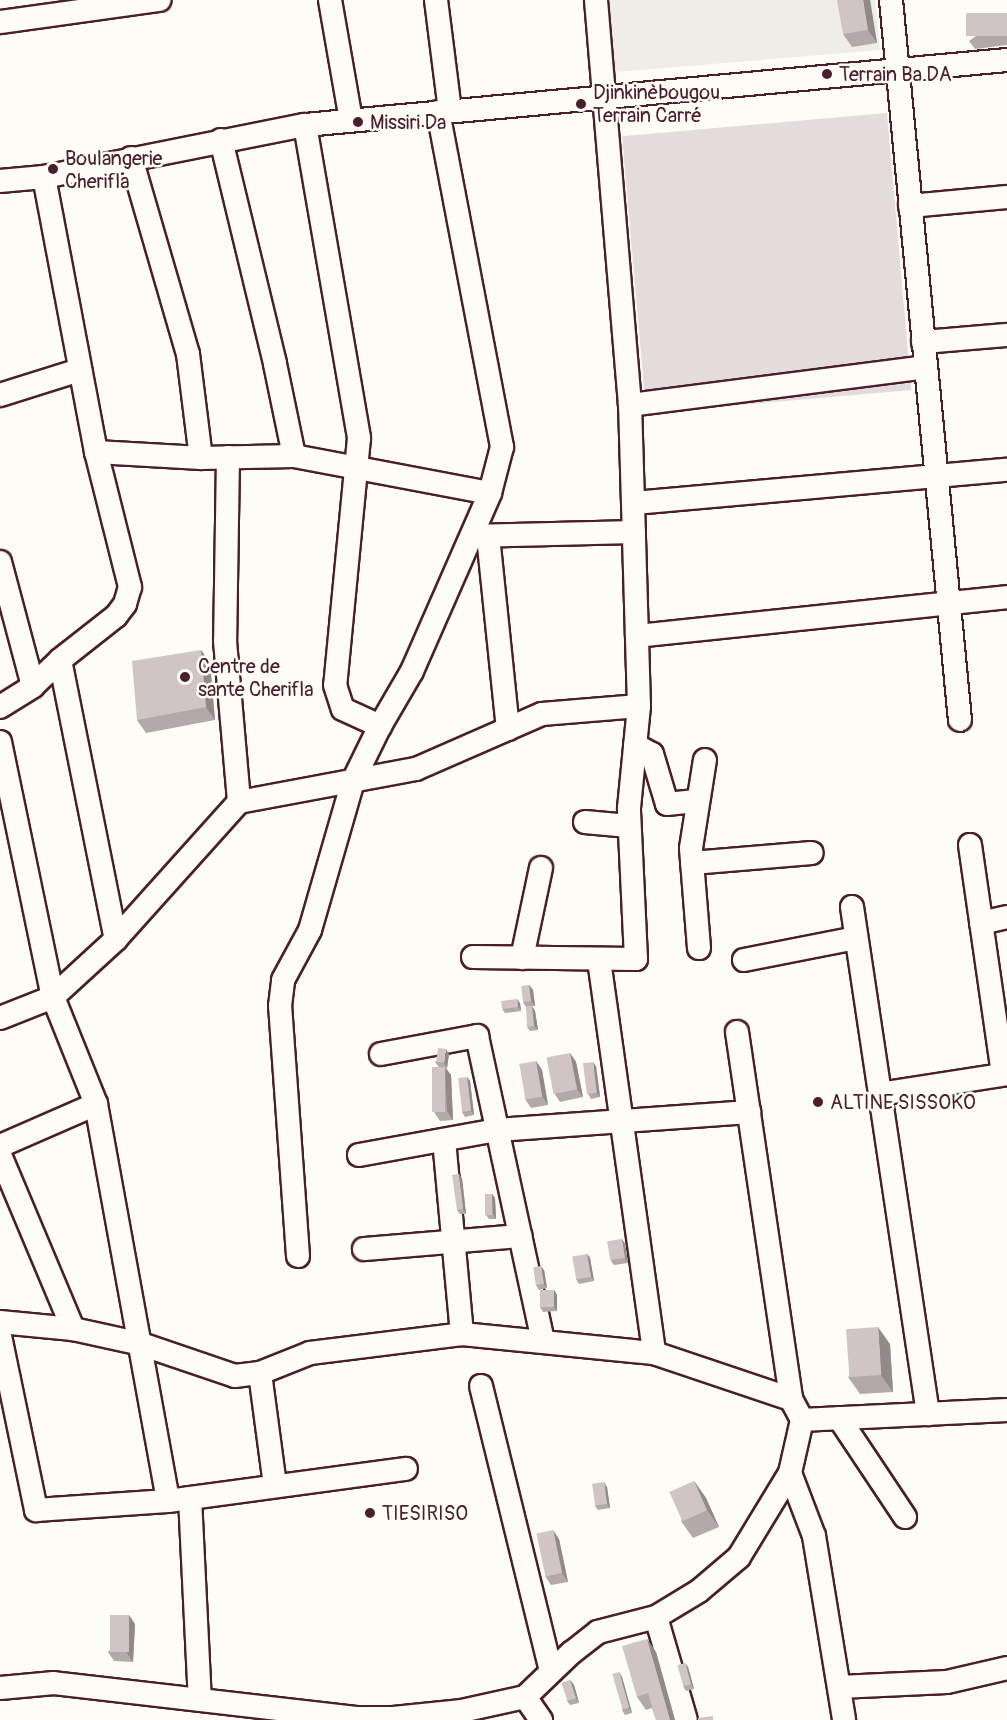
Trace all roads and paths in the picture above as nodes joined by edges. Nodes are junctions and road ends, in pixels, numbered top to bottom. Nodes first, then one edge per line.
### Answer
1 (159, 0) edge
2 (330, 0) edge
3 (436, 0) edge
4 (596, 0) edge
5 (891, 0) edge
6 (0, 22) edge
7 (1007, 60) edge
8 (897, 70) junction
9 (604, 97) junction
10 (444, 112) junction
11 (351, 120) junction
12 (305, 125) junction
13 (221, 140) junction
14 (132, 158) junction
15 (45, 177) junction
16 (0, 181) edge
17 (1007, 197) edge
18 (910, 206) junction
19 (1007, 335) edge
20 (923, 342) junction
21 (926, 366) junction
22 (81, 370) junction
23 (0, 395) edge
24 (630, 405) junction
25 (96, 452) junction
26 (294, 456) junction
27 (228, 457) junction
28 (201, 458) junction
29 (356, 468) junction
30 (1007, 470) edge
31 (936, 476) junction
32 (490, 493) junction
33 (634, 503) junction
34 (634, 532) junction
35 (479, 536) junction
36 (0, 562) edge
37 (1007, 597) edge
38 (949, 603) junction
39 (637, 636) junction
40 (60, 660) junction
41 (33, 686) junction
42 (639, 706) junction
43 (0, 707) edge
44 (960, 720) dead end
45 (380, 726) junction
46 (508, 729) junction
47 (0, 742) edge
48 (635, 745) junction
49 (705, 760) dead end
50 (353, 781) junction
51 (698, 801) junction
52 (238, 802) junction
53 (585, 822) dead end
54 (629, 826) junction
55 (970, 845) dead end
56 (812, 853) dead end
57 (692, 863) junction
58 (541, 868) dead end
59 (852, 907) dead end
60 (1007, 917) edge
61 (981, 923) junction
62 (856, 938) junction
63 (116, 939) junction
64 (699, 948) dead end
65 (473, 957) dead end
66 (522, 958) junction
67 (599, 960) junction
68 (744, 960) dead end
69 (53, 997) junction
70 (0, 1018) edge
71 (737, 1032) dead end
72 (381, 1054) dead end
73 (1005, 1074) edge
74 (880, 1094) junction
75 (96, 1104) junction
76 (749, 1112) junction
77 (621, 1121) junction
78 (497, 1130) junction
79 (444, 1140) junction
80 (0, 1146) edge
81 (0, 1155) edge
82 (359, 1155) dead end
83 (520, 1236) junction
84 (453, 1242) junction
85 (364, 1249) dead end
86 (298, 1256) dead end
87 (0, 1322) edge
88 (73, 1329) junction
89 (462, 1334) junction
90 (0, 1336) edge
91 (543, 1342) junction
92 (141, 1344) junction
93 (654, 1353) junction
94 (260, 1373) junction
95 (481, 1386) dead end
96 (791, 1399) junction
97 (1007, 1410) edge
98 (928, 1414) junction
99 (838, 1418) junction
100 (802, 1420) junction
101 (406, 1468) dead end
102 (790, 1473) junction
103 (275, 1486) junction
104 (190, 1498) junction
105 (168, 1501) junction
106 (905, 1517) dead end
107 (656, 1617) junction
108 (1007, 1668) edge
109 (551, 1672) junction
110 (839, 1687) junction
111 (0, 1688) edge
112 (525, 1697) junction
113 (200, 1700) junction
114 (448, 1716) edge
115 (393, 1719) edge
116 (541, 1720) edge
117 (686, 1720) edge
118 (844, 1720) edge

1 - 6 street
2 - 11 street
3 - 10 street
4 - 9 street
5 - 8 street
7 - 8 street
8 - 9 street
8 - 18 street
9 - 10 street
9 - 24 street
10 - 11 street
10 - 32 street
11 - 12 street
12 - 13 street
12 - 29 street
13 - 14 street
13 - 26 street
14 - 15 street
14 - 28 street
15 - 16 street
15 - 22 street
17 - 18 street
18 - 20 street
19 - 20 street
20 - 21 street
21 - 24 street
21 - 31 street
22 - 23 street
22 - 25 street
24 - 33 street
25 - 28 street
25 - 40 street
26 - 27 street
26 - 29 street
27 - 28 street
27 - 52 street
29 - 32 street
29 - 45 street
30 - 31 street
31 - 33 street
31 - 38 street
32 - 35 street
33 - 34 street
34 - 35 street
34 - 39 street
35 - 45 street
35 - 46 street
36 - 41 street
37 - 38 street
38 - 39 street
38 - 44 street
39 - 42 street
40 - 41 street
40 - 63 street
41 - 43 street
42 - 46 street
42 - 48 street
45 - 50 street
46 - 50 street
47 - 69 street
48 - 51 street
48 - 54 street
49 - 51 street
50 - 52 street
50 - 86 street
51 - 57 street
52 - 63 street
53 - 54 street
54 - 67 street
55 - 61 street
56 - 57 street
57 - 64 street
58 - 66 street
59 - 62 street
60 - 61 street
61 - 73 street
62 - 68 street
62 - 74 street
63 - 69 street
65 - 66 street
66 - 67 street
67 - 77 street
69 - 70 street
69 - 75 street
71 - 76 street
72 - 78 street
73 - 74 street
74 - 98 street
75 - 80 street
75 - 92 street
76 - 77 street
76 - 96 street
77 - 78 street
77 - 93 street
78 - 79 street
78 - 83 street
79 - 82 street
79 - 84 street
81 - 88 street
83 - 84 street
83 - 91 street
84 - 85 street
84 - 89 street
87 - 88 street
88 - 92 street
89 - 91 street
89 - 94 street
90 - 105 street
91 - 93 street
92 - 94 street
92 - 105 street
93 - 96 street
94 - 103 street
95 - 109 street
96 - 100 street
97 - 98 street
98 - 99 street
99 - 100 street
99 - 106 street
100 - 102 street
101 - 103 street
102 - 107 street
102 - 110 street
103 - 104 street
104 - 105 street
104 - 113 street
107 - 109 street
107 - 117 street
108 - 110 street
109 - 112 street
110 - 118 street
111 - 113 street
112 - 114 street
112 - 116 street
113 - 115 street
114 - 115 street

